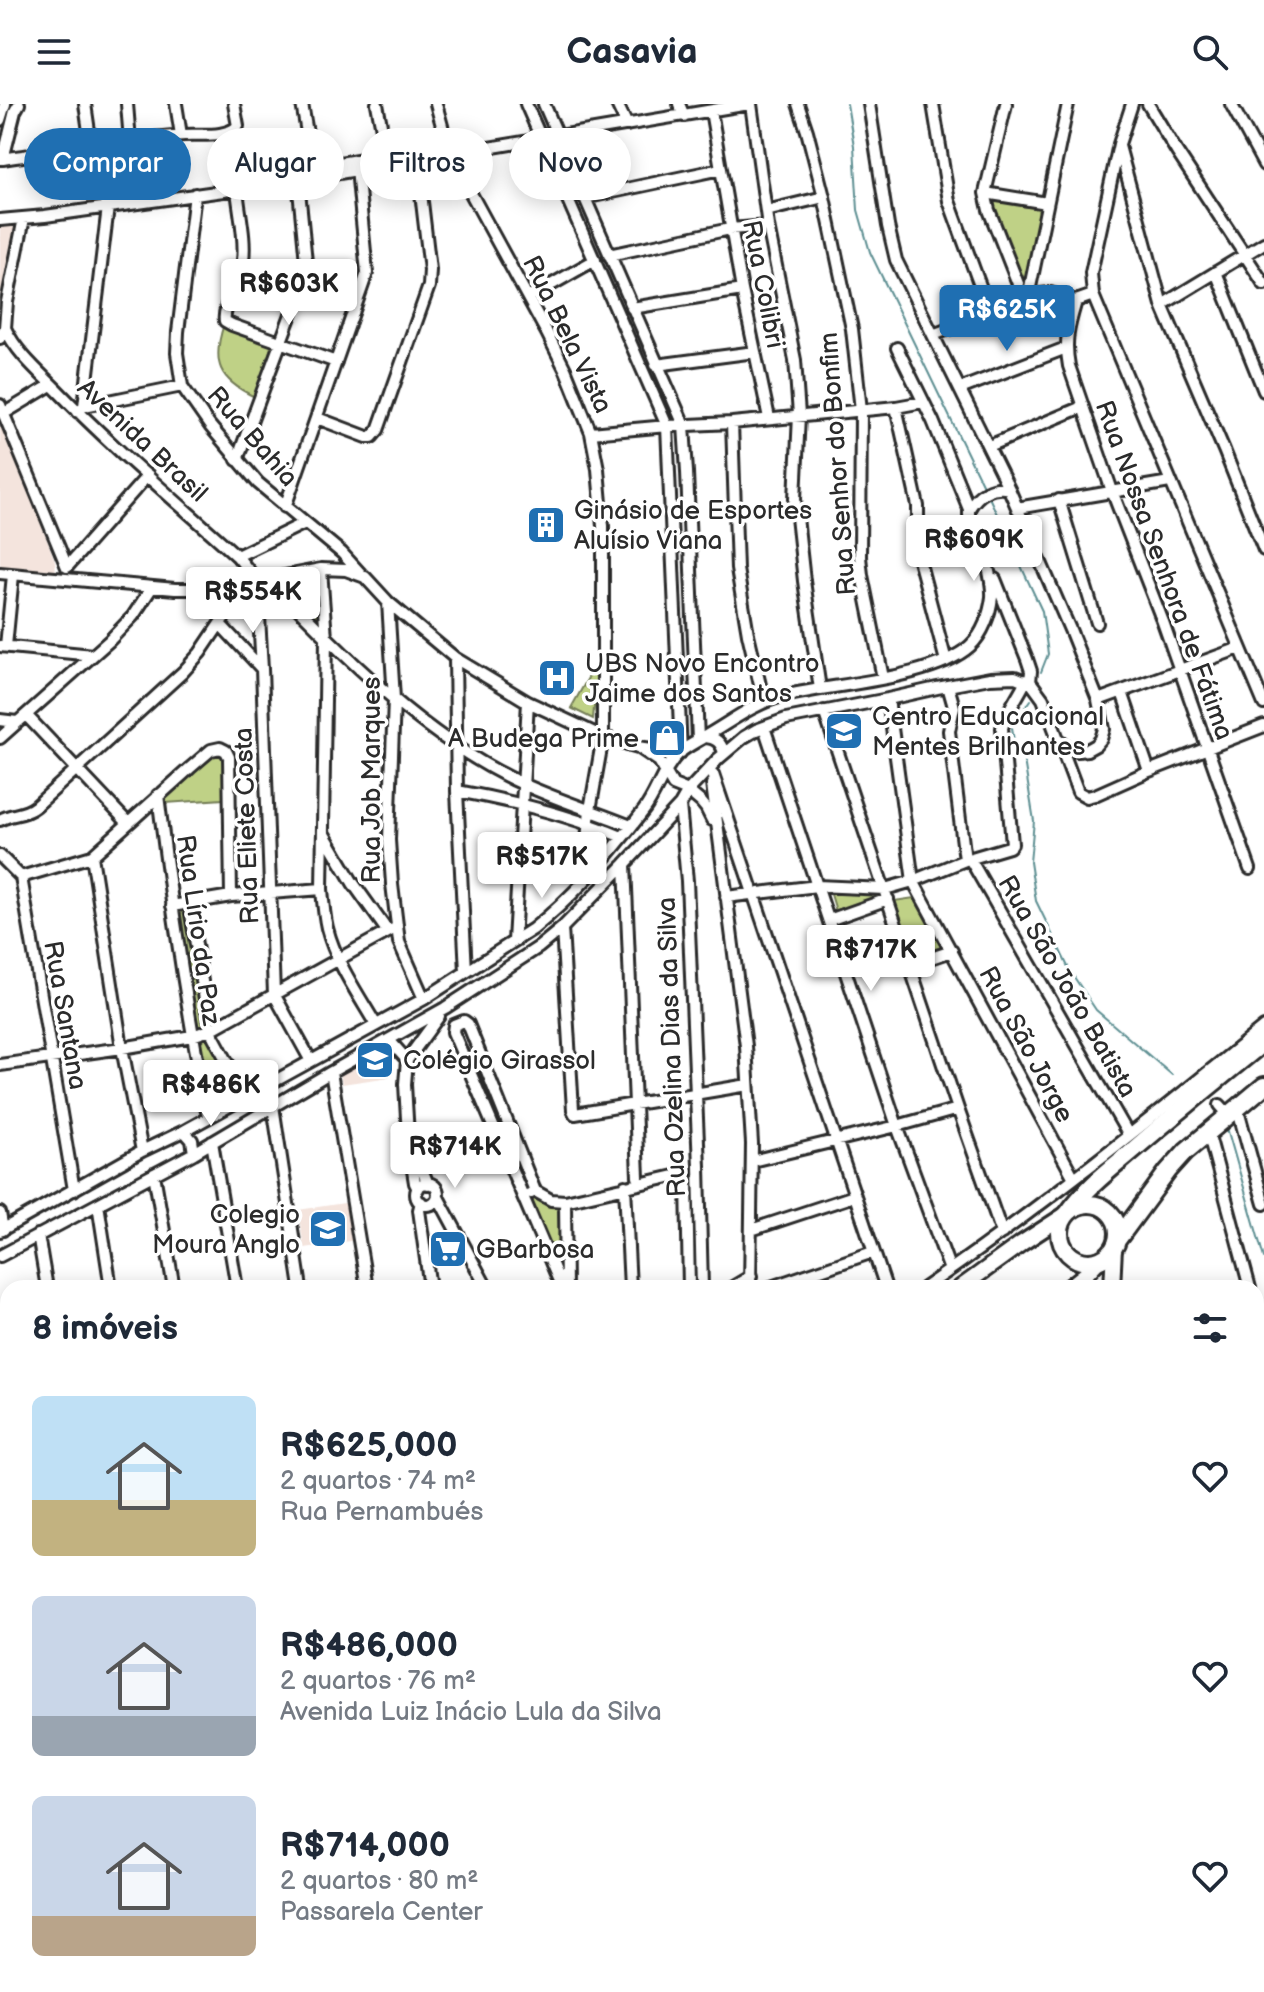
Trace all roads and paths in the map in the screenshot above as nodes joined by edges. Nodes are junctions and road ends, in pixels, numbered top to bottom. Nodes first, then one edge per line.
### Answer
1 (5, 104) edge
2 (19, 104) edge
3 (85, 104) edge
4 (127, 104) edge
5 (176, 104) edge
6 (234, 104) edge
7 (302, 104) edge
8 (377, 104) edge
9 (436, 104) edge
10 (526, 104) edge
11 (544, 104) edge
12 (617, 104) edge
13 (679, 104) edge
14 (750, 104) edge
15 (869, 104) edge
16 (933, 104) edge
17 (1006, 104) edge
18 (1068, 104) edge
19 (1132, 104) edge
20 (1148, 104) edge
21 (1231, 104) edge
22 (799, 106) edge
23 (711, 111) junction
24 (684, 116) junction
25 (0, 120) edge
26 (627, 125) junction
27 (89, 128) edge
28 (129, 128) edge
29 (180, 128) edge
30 (382, 128) edge
31 (442, 128) edge
32 (537, 128) edge
33 (554, 128) edge
34 (608, 128) edge
35 (191, 134) edge
36 (1119, 144) junction
37 (24, 156) edge
38 (2, 159) edge
39 (360, 160) edge
40 (1264, 165) edge
41 (360, 168) edge
42 (357, 169) junction
43 (721, 169) junction
44 (344, 171) edge
45 (631, 188) edge
46 (207, 193) edge
47 (985, 193) junction
48 (195, 194) junction
49 (824, 197) junction
50 (238, 200) edge
51 (300, 200) edge
52 (422, 200) edge
53 (475, 200) edge
54 (568, 200) edge
55 (585, 200) edge
56 (1047, 203) junction
57 (108, 207) junction
58 (766, 211) junction
59 (24, 218) junction
60 (0, 220) edge
61 (768, 226) junction
62 (730, 229) junction
63 (1264, 243) edge
64 (609, 255) junction
65 (1244, 255) junction
66 (595, 260) junction
67 (1216, 272) junction
68 (1264, 284) edge
69 (742, 290) junction
70 (1093, 295) junction
71 (528, 298) junction
72 (1026, 298) junction
73 (1076, 301) junction
74 (1162, 305) junction
75 (632, 308) junction
76 (990, 313) junction
77 (2, 333) edge
78 (933, 335) junction
79 (281, 342) junction
80 (897, 348) dead end
81 (1066, 348) junction
82 (755, 352) junction
83 (336, 362) junction
84 (656, 365) junction
85 (51, 385) junction
86 (182, 386) junction
87 (960, 389) junction
88 (1264, 391) edge
89 (923, 402) junction
90 (896, 407) junction
91 (1082, 407) junction
92 (81, 409) junction
93 (1, 410) edge
94 (861, 410) junction
95 (799, 415) junction
96 (317, 418) junction
97 (769, 418) junction
98 (732, 423) junction
99 (684, 425) junction
100 (667, 426) junction
101 (591, 433) junction
102 (989, 446) junction
103 (237, 460) junction
104 (1001, 471) junction
105 (148, 475) junction
106 (1170, 482) junction
107 (994, 489) junction
108 (1009, 489) junction
109 (1112, 491) junction
110 (1059, 500) junction
111 (285, 507) junction
112 (1017, 508) junction
113 (969, 509) junction
114 (305, 523) junction
115 (1264, 550) edge
116 (985, 555) junction
117 (237, 556) junction
118 (321, 569) junction
119 (66, 572) junction
120 (0, 573) edge
121 (13, 575) junction
122 (365, 577) junction
123 (269, 579) junction
124 (257, 581) junction
125 (237, 584) junction
126 (152, 587) junction
127 (204, 589) junction
128 (388, 602) junction
129 (222, 621) junction
130 (1097, 623) dead end
131 (326, 638) junction
132 (3, 646) edge
133 (1240, 648) junction
134 (93, 655) junction
135 (455, 658) junction
136 (946, 661) junction
137 (262, 669) junction
138 (1179, 670) junction
139 (883, 678) junction
140 (1029, 682) junction
141 (948, 686) junction
142 (820, 689) junction
143 (1122, 692) junction
144 (394, 699) junction
145 (888, 699) junction
146 (1098, 700) junction
147 (528, 702) junction
148 (764, 702) junction
149 (1264, 704) edge
150 (824, 711) junction
151 (22, 719) junction
152 (0, 720) edge
153 (1264, 726) edge
154 (764, 727) junction
155 (603, 737) junction
156 (0, 738) edge
157 (701, 738) junction
158 (1060, 739) junction
159 (456, 747) junction
160 (638, 747) junction
161 (1207, 749) junction
162 (680, 752) junction
163 (721, 756) junction
164 (77, 770) junction
165 (1149, 771) junction
166 (667, 772) junction
167 (713, 774) junction
168 (523, 784) junction
169 (457, 791) junction
170 (688, 791) junction
171 (158, 795) junction
172 (522, 805) junction
173 (680, 805) junction
174 (590, 810) junction
175 (0, 820) edge
176 (128, 823) junction
177 (589, 823) junction
178 (631, 826) junction
179 (322, 832) junction
180 (622, 837) junction
181 (718, 837) junction
182 (0, 856) edge
183 (92, 856) junction
184 (967, 860) junction
185 (625, 864) junction
186 (1250, 869) dead end
187 (21, 877) junction
188 (583, 880) junction
189 (913, 881) junction
190 (817, 886) junction
191 (322, 889) junction
192 (270, 893) junction
193 (753, 894) junction
194 (886, 894) junction
195 (231, 896) junction
196 (726, 897) junction
197 (189, 902) junction
198 (172, 906) junction
199 (829, 920) junction
200 (562, 928) junction
201 (392, 930) junction
202 (514, 941) junction
203 (952, 951) junction
204 (338, 959) junction
205 (910, 965) junction
206 (466, 972) junction
207 (274, 994) junction
208 (424, 999) junction
209 (445, 1008) junction
210 (376, 1025) junction
211 (1264, 1027) edge
212 (210, 1030) junction
213 (192, 1036) junction
214 (389, 1040) junction
215 (1264, 1042) edge
216 (122, 1048) junction
217 (50, 1058) junction
218 (407, 1060) junction
219 (311, 1061) junction
220 (0, 1065) edge
221 (331, 1072) junction
222 (748, 1085) junction
223 (1264, 1086) edge
224 (695, 1095) junction
225 (246, 1096) junction
226 (634, 1105) junction
227 (273, 1106) junction
228 (224, 1108) junction
229 (958, 1109) junction
230 (1229, 1109) junction
231 (208, 1117) junction
232 (897, 1126) junction
233 (236, 1128) junction
234 (184, 1131) junction
235 (1208, 1132) junction
236 (1128, 1134) junction
237 (836, 1141) junction
238 (212, 1142) junction
239 (142, 1151) junction
240 (194, 1153) junction
241 (752, 1161) junction
242 (154, 1174) junction
243 (638, 1177) dead end
244 (1074, 1178) junction
245 (423, 1186) junction
246 (625, 1186) junction
247 (74, 1190) junction
248 (535, 1191) junction
249 (522, 1196) junction
250 (854, 1196) junction
251 (438, 1197) junction
252 (565, 1201) junction
253 (421, 1202) junction
254 (98, 1204) junction
255 (1264, 1204) edge
256 (0, 1213) edge
257 (1068, 1213) junction
258 (751, 1230) junction
259 (1, 1231) edge
260 (1002, 1233) junction
261 (38, 1235) junction
262 (1116, 1243) junction
263 (13, 1249) junction
264 (873, 1252) junction
265 (0, 1256) edge
266 (1099, 1260) junction
267 (950, 1270) junction
268 (751, 1276) junction
269 (46, 1280) edge
270 (110, 1280) edge
271 (173, 1280) edge
272 (236, 1280) edge
273 (300, 1280) edge
274 (366, 1280) edge
275 (429, 1280) edge
276 (483, 1280) edge
277 (560, 1280) edge
278 (564, 1280) edge
279 (630, 1280) edge
280 (689, 1280) edge
281 (702, 1280) edge
282 (744, 1280) edge
283 (751, 1280) edge
284 (791, 1280) edge
285 (883, 1280) edge
286 (936, 1280) edge
287 (971, 1280) edge
288 (1078, 1280) edge
289 (1113, 1280) edge
290 (1248, 1280) edge

1 - 25 street
2 - 38 street
3 - 27 street
4 - 28 street
5 - 29 street
6 - 35 street
7 - 39 street
8 - 30 street
9 - 31 street, Rua Bela Vista
10 - 32 street
11 - 33 street
12 - 26 street
13 - 24 street
14 - 23 street
14 - 58 street
15 - 78 street
16 - 76 street
17 - 47 street
18 - 56 street
19 - 36 street
20 - 65 street
21 - 40 street
22 - 49 street, Rua Senhor do Bonfim
23 - 24 street
23 - 43 street, Rua Colibri
24 - 26 street
26 - 34 street
36 - 70 street
36 - 74 street
37 - 38 street
41 - 42 street
42 - 44 street
42 - 83 street
43 - 45 street
43 - 62 street, Rua Colibri
46 - 48 street
47 - 56 street
47 - 72 street
48 - 57 street
48 - 86 street, Rua Bahia
49 - 58 street
49 - 94 street, Rua Senhor do Bonfim
50 - 79 street
51 - 79 street
52 - 96 street
53 - 71 street, Rua Bela Vista
54 - 66 street
55 - 64 street
56 - 72 street
57 - 59 street
57 - 92 street
58 - 61 street
59 - 60 street
59 - 77 street
61 - 62 street
61 - 95 street
62 - 64 street
62 - 69 street, Rua Colibri
63 - 65 street
64 - 75 street
65 - 67 street
65 - 68 street
66 - 71 street
66 - 100 street
67 - 74 street
67 - 88 street
69 - 75 street
69 - 82 street, Rua Colibri
70 - 73 street
70 - 106 street
71 - 101 street, Rua Bela Vista
72 - 73 street
72 - 76 street
73 - 81 street, Rua Nossa Senhora de Fátima
74 - 115 street
75 - 84 street
76 - 78 street
77 - 85 street, Avenida Brasil
78 - 87 street
79 - 83 street
79 - 103 street
80 - 89 street
81 - 87 street
81 - 91 street, Rua Nossa Senhora de Fátima
82 - 84 street
82 - 97 street, Rua Colibri
83 - 96 street
84 - 99 street
85 - 92 street, Avenida Brasil
85 - 93 street
86 - 92 street
86 - 103 street, Rua Bahia
87 - 102 street
89 - 90 street
89 - 113 street
90 - 94 street
90 - 136 street
91 - 102 street
91 - 109 street, Rua Nossa Senhora de Fátima
92 - 105 street, Avenida Brasil
93 - 119 street
94 - 95 street
94 - 139 street, Rua Senhor do Bonfim
95 - 97 street
95 - 142 street
96 - 111 street
97 - 98 street
98 - 99 street
98 - 148 street
99 - 100 street
99 - 157 street
100 - 101 street
100 - 162 street
101 - 155 street, Rua Bela Vista
102 - 104 street
103 - 111 street, Rua Bahia
104 - 107 street
104 - 108 street
105 - 117 street, Avenida Brasil
105 - 119 street
106 - 109 street
106 - 133 street
107 - 108 street
107 - 113 street
108 - 112 street
109 - 110 street
109 - 138 street, Rua Nossa Senhora de Fátima
110 - 112 street
110 - 130 street
111 - 114 street, Rua Bahia
112 - 146 street
113 - 116 street
114 - 117 street
114 - 122 street, Rua Bahia
116 - 136 street
116 - 140 street
117 - 124 street, Avenida Brasil
118 - 122 street
118 - 123 street
118 - 131 street
119 - 121 street
119 - 126 street
120 - 121 street
121 - 132 street
122 - 128 street, Rua Bahia
123 - 124 street
123 - 131 street
124 - 125 street
124 - 137 street, Rua Eliete Costa
125 - 127 street
125 - 129 street
126 - 127 street
126 - 134 street
127 - 129 street
128 - 135 street, Rua Bahia
128 - 144 street, Rua Job Marques
129 - 137 street
129 - 164 street
131 - 144 street
131 - 179 street
132 - 134 street
133 - 138 street
133 - 149 street
134 - 151 street
135 - 147 street, Rua Bahia
135 - 159 street
136 - 139 street
137 - 192 street, Rua Eliete Costa
138 - 143 street
138 - 161 street, Rua Nossa Senhora de Fátima
139 - 142 street
140 - 141 street
140 - 158 street
140 - 184 street
141 - 145 street
141 - 184 street, Rua São João Batista
142 - 148 street
143 - 146 street
143 - 165 street
144 - 159 street
144 - 201 street, Rua Job Marques
145 - 150 street
145 - 189 street, Rua São Jorge
146 - 158 street
147 - 155 street, Rua Bahia
147 - 168 street
148 - 157 street
150 - 154 street
150 - 194 street
151 - 152 street
151 - 156 street
151 - 164 street
153 - 161 street
154 - 163 street
154 - 190 street
155 - 160 street, Rua Bahia
155 - 174 street, Rua Bela Vista
157 - 162 street
157 - 163 street
158 - 165 street
159 - 168 street
159 - 169 street
160 - 162 street, Rua Bahia
160 - 166 street
161 - 165 street
161 - 186 street, Rua Nossa Senhora de Fátima
162 - 166 street
163 - 167 street
163 - 170 street
164 - 175 street
164 - 176 street
166 - 170 street
166 - 178 street
167 - 181 street
167 - 193 street
168 - 172 street
168 - 174 street
169 - 172 street
169 - 206 street
170 - 173 street
170 - 181 street
171 - 176 street
171 - 195 street
171 - 198 street, Rua Lírio da Paz
172 - 177 street
172 - 202 street
173 - 185 street
173 - 224 street, Rua Ozelina Dias da Silva
174 - 177 street, Rua Bela Vista
174 - 178 street
176 - 183 street
177 - 180 street
177 - 188 street, Rua Bela Vista
178 - 180 street
179 - 191 street
179 - 201 street
180 - 188 street
181 - 196 street
182 - 187 street
183 - 187 street
183 - 216 street
184 - 189 street
184 - 236 street, Rua São João Batista
185 - 200 street
185 - 226 street
187 - 217 street, Rua Santana
188 - 202 street
189 - 194 street
189 - 203 street, Rua São Jorge
190 - 193 street
190 - 194 street
190 - 199 street
191 - 192 street
191 - 204 street
192 - 195 street
192 - 207 street, Rua Eliete Costa
193 - 196 street
193 - 237 street
194 - 199 street
194 - 205 street
195 - 197 street
196 - 222 street
197 - 198 street
197 - 212 street
198 - 213 street, Rua Lírio da Paz
199 - 232 street
200 - 209 street
200 - 226 street
201 - 204 street
201 - 208 street, Rua Job Marques
202 - 206 street
203 - 205 street
203 - 244 street, Rua São Jorge
204 - 207 street
204 - 210 street
205 - 229 street
206 - 208 street
207 - 212 street
207 - 219 street, Rua Eliete Costa
208 - 210 street
209 - 214 street
209 - 218 street
210 - 219 street
211 - 236 street
212 - 213 street
212 - 225 street
213 - 216 street
213 - 231 street, Rua Lírio da Paz
214 - 218 street
214 - 221 street
215 - 257 highway
216 - 217 street
216 - 239 street
217 - 220 street
217 - 247 street, Rua Santana
218 - 245 street
219 - 225 street
221 - 227 street
221 - 274 street
222 - 224 street
222 - 241 street
223 - 230 highway
224 - 226 street
224 - 281 street, Rua Ozelina Dias da Silva
225 - 228 street
226 - 243 street
227 - 233 street
227 - 273 street
228 - 231 street
228 - 233 street
229 - 232 street
229 - 260 street
230 - 235 highway
230 - 255 street
231 - 234 street
232 - 237 street
232 - 267 street
233 - 238 street
234 - 239 street
234 - 240 street
235 - 262 highway
235 - 290 street
236 - 244 street
237 - 241 street
237 - 250 street
238 - 240 street
238 - 272 street
239 - 247 street
240 - 242 street
241 - 258 street
242 - 254 street
242 - 271 street
244 - 260 street
245 - 251 street
245 - 253 street
246 - 252 street
246 - 279 street
246 - 280 street
247 - 259 street
248 - 249 street
248 - 249 street
248 - 252 street
249 - 277 street
250 - 258 street
250 - 264 street
251 - 253 street
251 - 276 street
252 - 278 street
253 - 275 street
254 - 261 street
254 - 270 street
256 - 259 street
257 - 262 highway
257 - 266 highway
257 - 287 main road
258 - 268 street
259 - 263 street
260 - 267 street
261 - 263 street
261 - 269 street
262 - 266 highway
262 - 289 main road
263 - 265 street
264 - 284 street
264 - 285 street
266 - 288 main road
267 - 286 street
268 - 282 street
268 - 283 street

